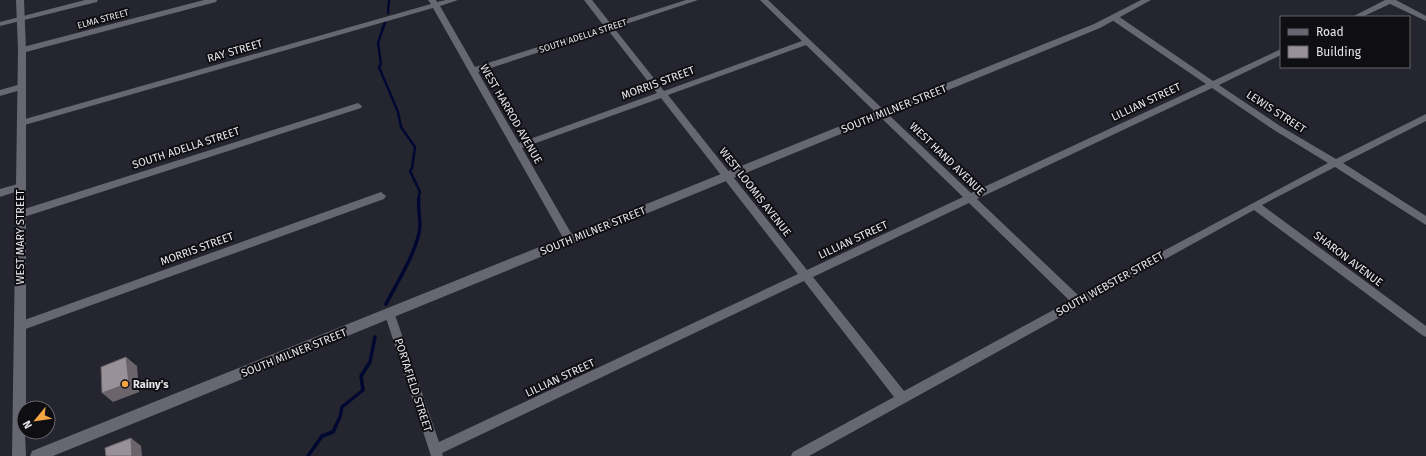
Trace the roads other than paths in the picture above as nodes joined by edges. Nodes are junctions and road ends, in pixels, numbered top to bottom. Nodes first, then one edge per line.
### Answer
1 (20, 0) edge
2 (94, 0) edge
3 (213, 0) edge
4 (454, 0) edge
5 (588, 0) edge
6 (694, 0) edge
7 (764, 0) edge
8 (1147, 0) edge
9 (1390, 0) edge
10 (434, 3) edge
11 (1358, 16) edge
12 (1115, 18) junction
13 (20, 19) junction
14 (1426, 19) edge
15 (0, 24) edge
16 (610, 27) junction
17 (808, 42) junction
18 (22, 50) junction
19 (1280, 52) edge
20 (472, 71) junction
21 (1213, 84) junction
22 (21, 87) junction
23 (0, 93) edge
24 (662, 94) junction
25 (358, 106) dead end
26 (882, 114) junction
27 (1426, 117) edge
28 (21, 123) junction
29 (516, 146) junction
30 (1334, 162) junction
31 (727, 176) junction
32 (21, 187) junction
33 (0, 193) edge
34 (381, 196) dead end
35 (970, 198) junction
36 (1255, 205) junction
37 (21, 214) junction
38 (1426, 221) edge
39 (570, 240) junction
40 (806, 275) junction
41 (1078, 302) junction
42 (390, 315) junction
43 (20, 326) junction
44 (1426, 332) edge
45 (903, 399) junction
46 (436, 453) edge
47 (19, 456) edge
48 (38, 456) edge
49 (797, 456) edge

1 - 13 street, WEST MARY STREET
2 - 13 street
3 - 18 street, ELMA STREET
4 - 10 street, RAY STREET
5 - 16 street, WEST LOOMIS AVENUE
6 - 16 street, SOUTH ADELLA STREET
7 - 17 street, WEST HAND AVENUE
8 - 12 street, SOUTH MILNER STREET
9 - 11 street
9 - 14 street
10 - 20 street, WEST HARROD AVENUE
10 - 28 street, RAY STREET
12 - 21 street, LEWIS STREET
12 - 26 street, SOUTH MILNER STREET
13 - 15 street
13 - 18 street, WEST MARY STREET
16 - 20 street, SOUTH ADELLA STREET
16 - 24 street, WEST LOOMIS AVENUE
17 - 24 street, MORRIS STREET
17 - 26 street, WEST HAND AVENUE
18 - 22 street, WEST MARY STREET
19 - 21 street, LILLIAN STREET
20 - 29 street, WEST HARROD AVENUE
21 - 30 street, LEWIS STREET
21 - 35 street, LILLIAN STREET
22 - 23 street
22 - 28 street, WEST MARY STREET
24 - 29 street, MORRIS STREET
24 - 31 street, WEST LOOMIS AVENUE
25 - 37 street, SOUTH ADELLA STREET
26 - 31 street, SOUTH MILNER STREET
26 - 35 street, WEST HAND AVENUE
27 - 30 street, SOUTH WEBSTER STREET
28 - 32 street, WEST MARY STREET
29 - 39 street, WEST HARROD AVENUE
30 - 36 street, SOUTH WEBSTER STREET
30 - 38 street, LEWIS STREET
31 - 39 street, SOUTH MILNER STREET
31 - 40 street, WEST LOOMIS AVENUE
32 - 33 street
32 - 37 street, WEST MARY STREET
34 - 43 street, MORRIS STREET
35 - 40 street, LILLIAN STREET
35 - 41 street, WEST HAND AVENUE
36 - 41 street, SOUTH WEBSTER STREET
36 - 44 street, SHARON AVENUE
37 - 43 street, WEST MARY STREET
39 - 42 street, SOUTH MILNER STREET
40 - 45 street, WEST LOOMIS AVENUE
40 - 46 street, LILLIAN STREET
41 - 45 street, SOUTH WEBSTER STREET
42 - 46 street, PORTAFIELD STREET
42 - 48 street, SOUTH MILNER STREET
43 - 47 street, WEST MARY STREET
45 - 49 street, SOUTH WEBSTER STREET

